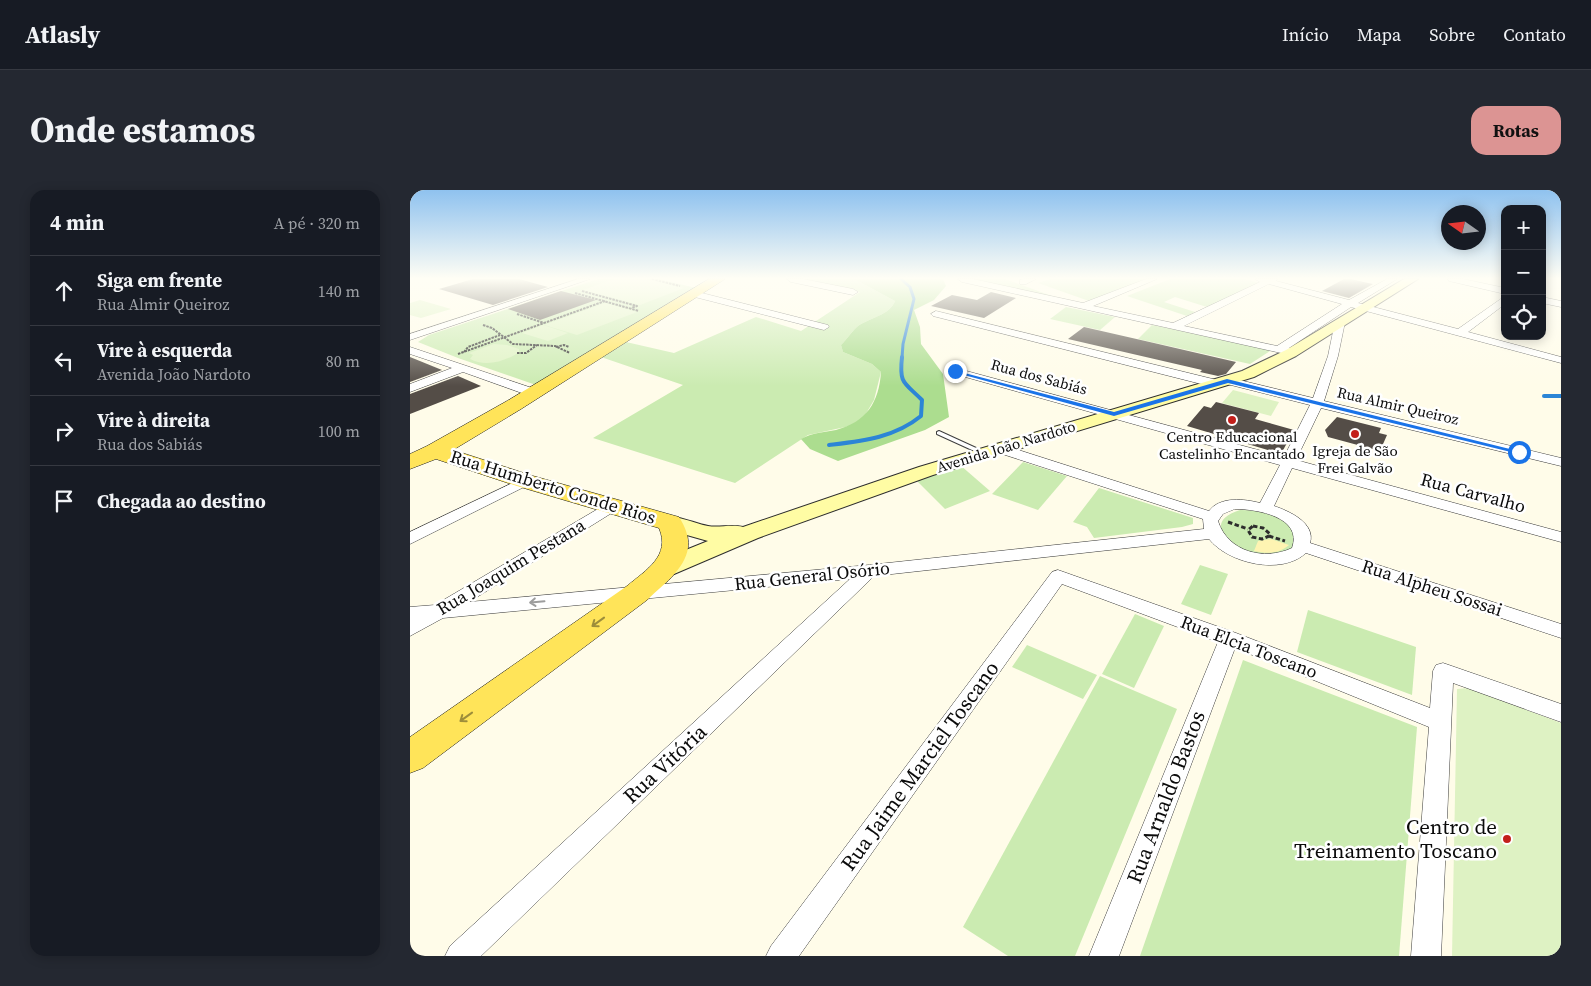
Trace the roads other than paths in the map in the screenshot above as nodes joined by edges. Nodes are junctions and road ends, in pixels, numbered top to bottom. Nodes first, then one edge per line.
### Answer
1 (478, 315) edge
2 (660, 315) edge
3 (776, 315) edge
4 (939, 315) edge
5 (1127, 315) edge
6 (1197, 315) edge
7 (1334, 315) edge
8 (1352, 315) edge
9 (1390, 315) edge
10 (1484, 315) edge
11 (1340, 322) junction
12 (1175, 326) junction
13 (824, 327) dead end
14 (1460, 333) junction
15 (410, 337) edge
16 (410, 350) edge
17 (1285, 351) junction
18 (1561, 360) edge
19 (463, 368) junction
20 (955, 371) dead end
21 (1222, 383) junction
22 (410, 388) edge
23 (534, 393) junction
24 (1317, 404) junction
25 (1114, 414) junction
26 (939, 433) dead end
27 (436, 451) junction
28 (993, 452) junction
29 (410, 460) edge
30 (1288, 462) junction
31 (1561, 462) edge
32 (525, 480) junction
33 (613, 506) junction
34 (1266, 507) junction
35 (670, 523) junction
36 (1212, 525) junction
37 (750, 533) junction
38 (1561, 537) edge
39 (410, 540) edge
40 (1302, 546) junction
41 (1058, 551) junction
42 (665, 568) junction
43 (868, 571) junction
44 (1058, 576) junction
45 (637, 593) junction
46 (438, 612) junction
47 (410, 614) edge
48 (410, 629) edge
49 (1561, 631) edge
50 (1229, 638) junction
51 (1561, 713) edge
52 (1439, 721) junction
53 (410, 757) edge
54 (460, 956) edge
55 (781, 956) edge
56 (1104, 956) edge
57 (1426, 956) edge

1 - 15 street
2 - 23 main road
3 - 13 street
4 - 21 street, Rua Almir Queiroz
5 - 12 street
6 - 12 street
7 - 17 street, Avenida João Nardoto
8 - 11 street, Avenida João Nardoto
9 - 14 street
10 - 14 street
11 - 17 street, Avenida João Nardoto
11 - 24 street
12 - 17 street
14 - 18 street
16 - 19 street
17 - 21 street, Avenida João Nardoto
19 - 22 street
19 - 23 street
20 - 25 street, Rua dos Sabiás
21 - 24 street, Rua Almir Queiroz
21 - 25 street, Avenida João Nardoto
23 - 27 main road
24 - 30 street
24 - 31 street, Rua Almir Queiroz
25 - 28 street, Avenida João Nardoto
25 - 30 street, Rua Carvalho
26 - 28 lane
27 - 29 main road
27 - 32 main road, Rua Humberto Conde Rios
28 - 36 street
28 - 37 street, Avenida João Nardoto
30 - 34 street
30 - 38 street, Rua Carvalho
32 - 33 main road, Rua Humberto Conde Rios
32 - 39 street
33 - 35 main road, Rua Humberto Conde Rios
33 - 46 street, Rua Joaquim Pestana
34 - 36 street
34 - 40 street
35 - 37 street, Avenida João Nardoto
35 - 42 main road
36 - 40 street
36 - 41 street, Rua General Osório
37 - 42 street, Avenida João Nardoto
40 - 49 street, Rua Alpheu Sossai
41 - 43 street, Rua General Osório
41 - 44 street
42 - 45 main road
43 - 45 street, Rua General Osório
43 - 54 street, Rua Vitória
44 - 50 street, Rua Elcia Toscano
44 - 55 street, Rua Jaime Marciel Toscano
45 -> 46 street, Rua General Osório
45 -> 53 main road
46 - 47 street, Rua General Osório
46 - 48 street, Rua Joaquim Pestana
50 - 52 street, Rua Elcia Toscano
50 - 56 street, Rua Arnaldo Bastos
51 - 52 street
52 - 57 street

